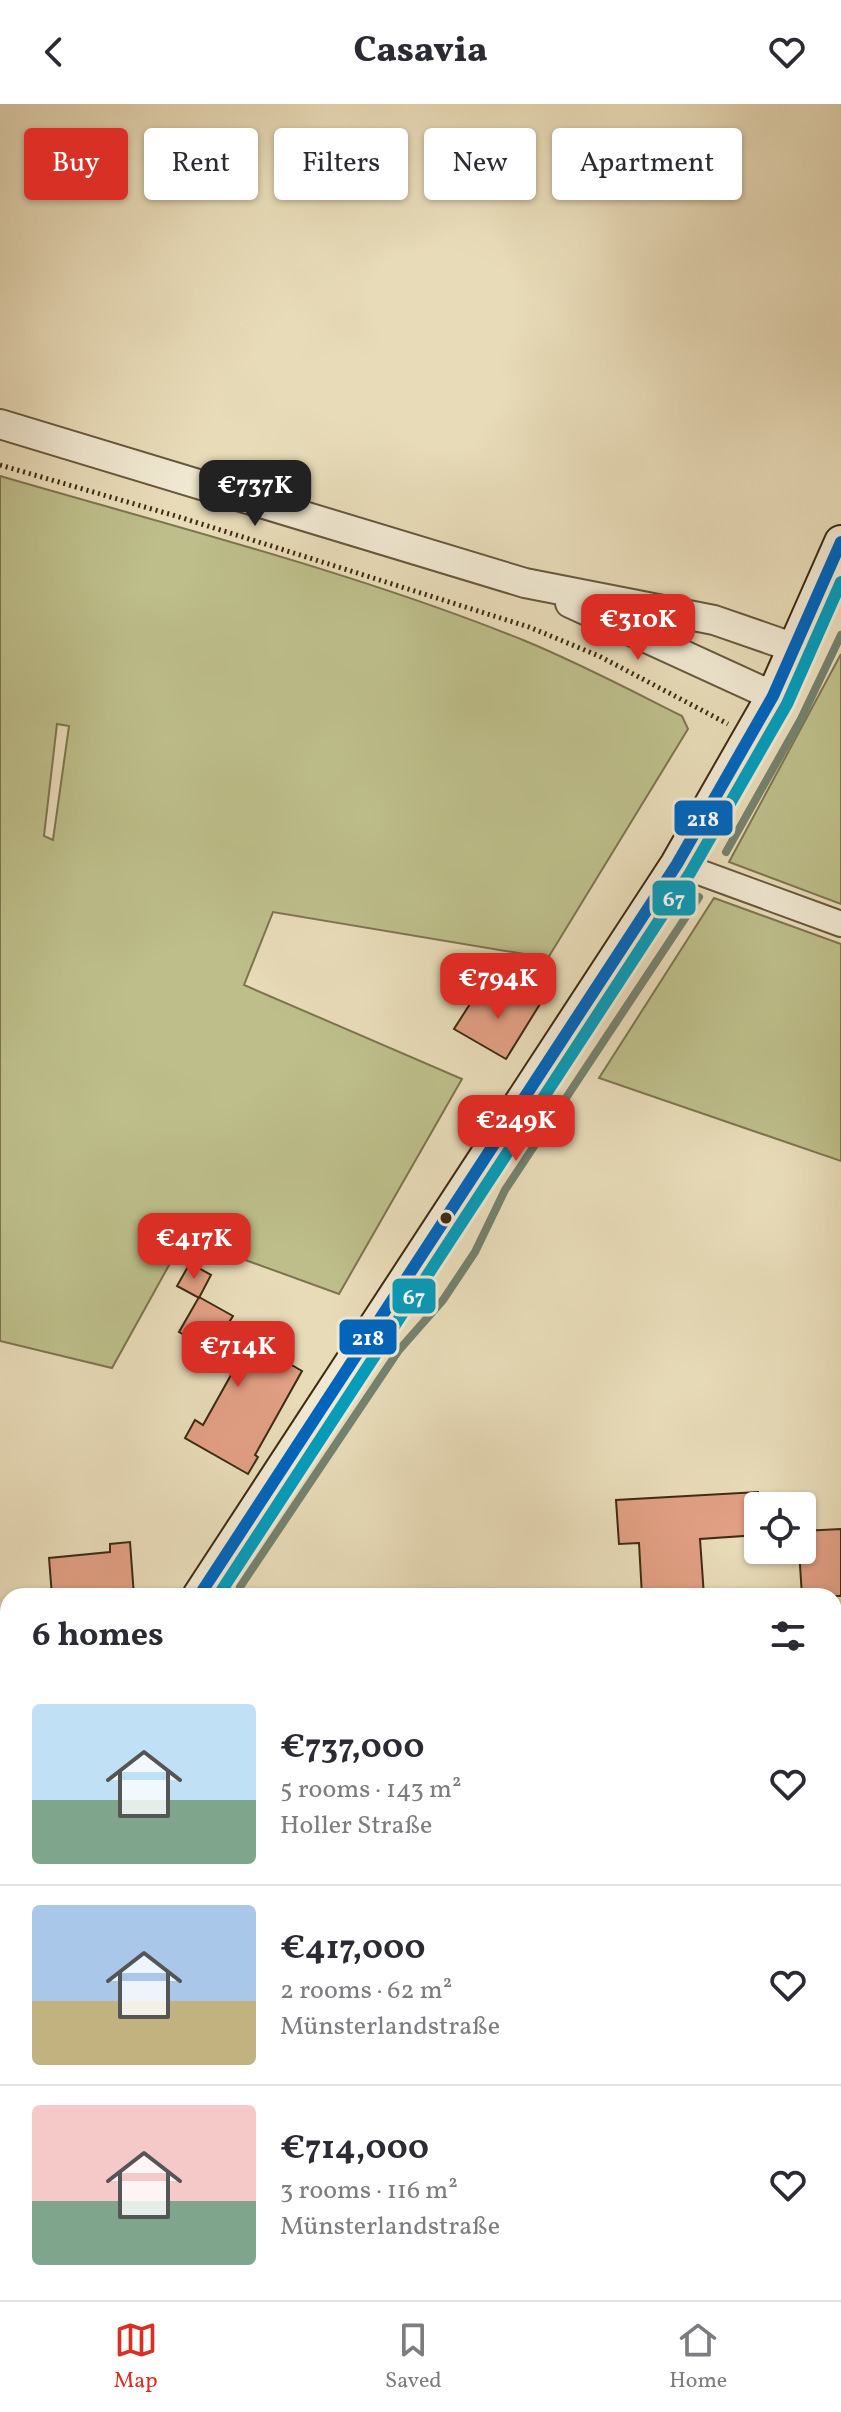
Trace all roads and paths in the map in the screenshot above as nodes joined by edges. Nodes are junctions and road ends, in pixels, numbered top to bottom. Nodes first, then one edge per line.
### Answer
1 (0, 424) edge
2 (0, 465) edge
3 (841, 542) edge
4 (525, 583) junction
5 (795, 648) junction
6 (773, 696) junction
7 (751, 737) junction
8 (677, 864) junction
9 (841, 924) edge
10 (204, 1588) edge

1 - 4 street
2 - 7 path
3 - 5 main road
4 - 5 street
4 - 6 street
5 - 6 main road
6 - 7 main road
7 - 8 main road
8 - 9 street
8 - 10 main road

